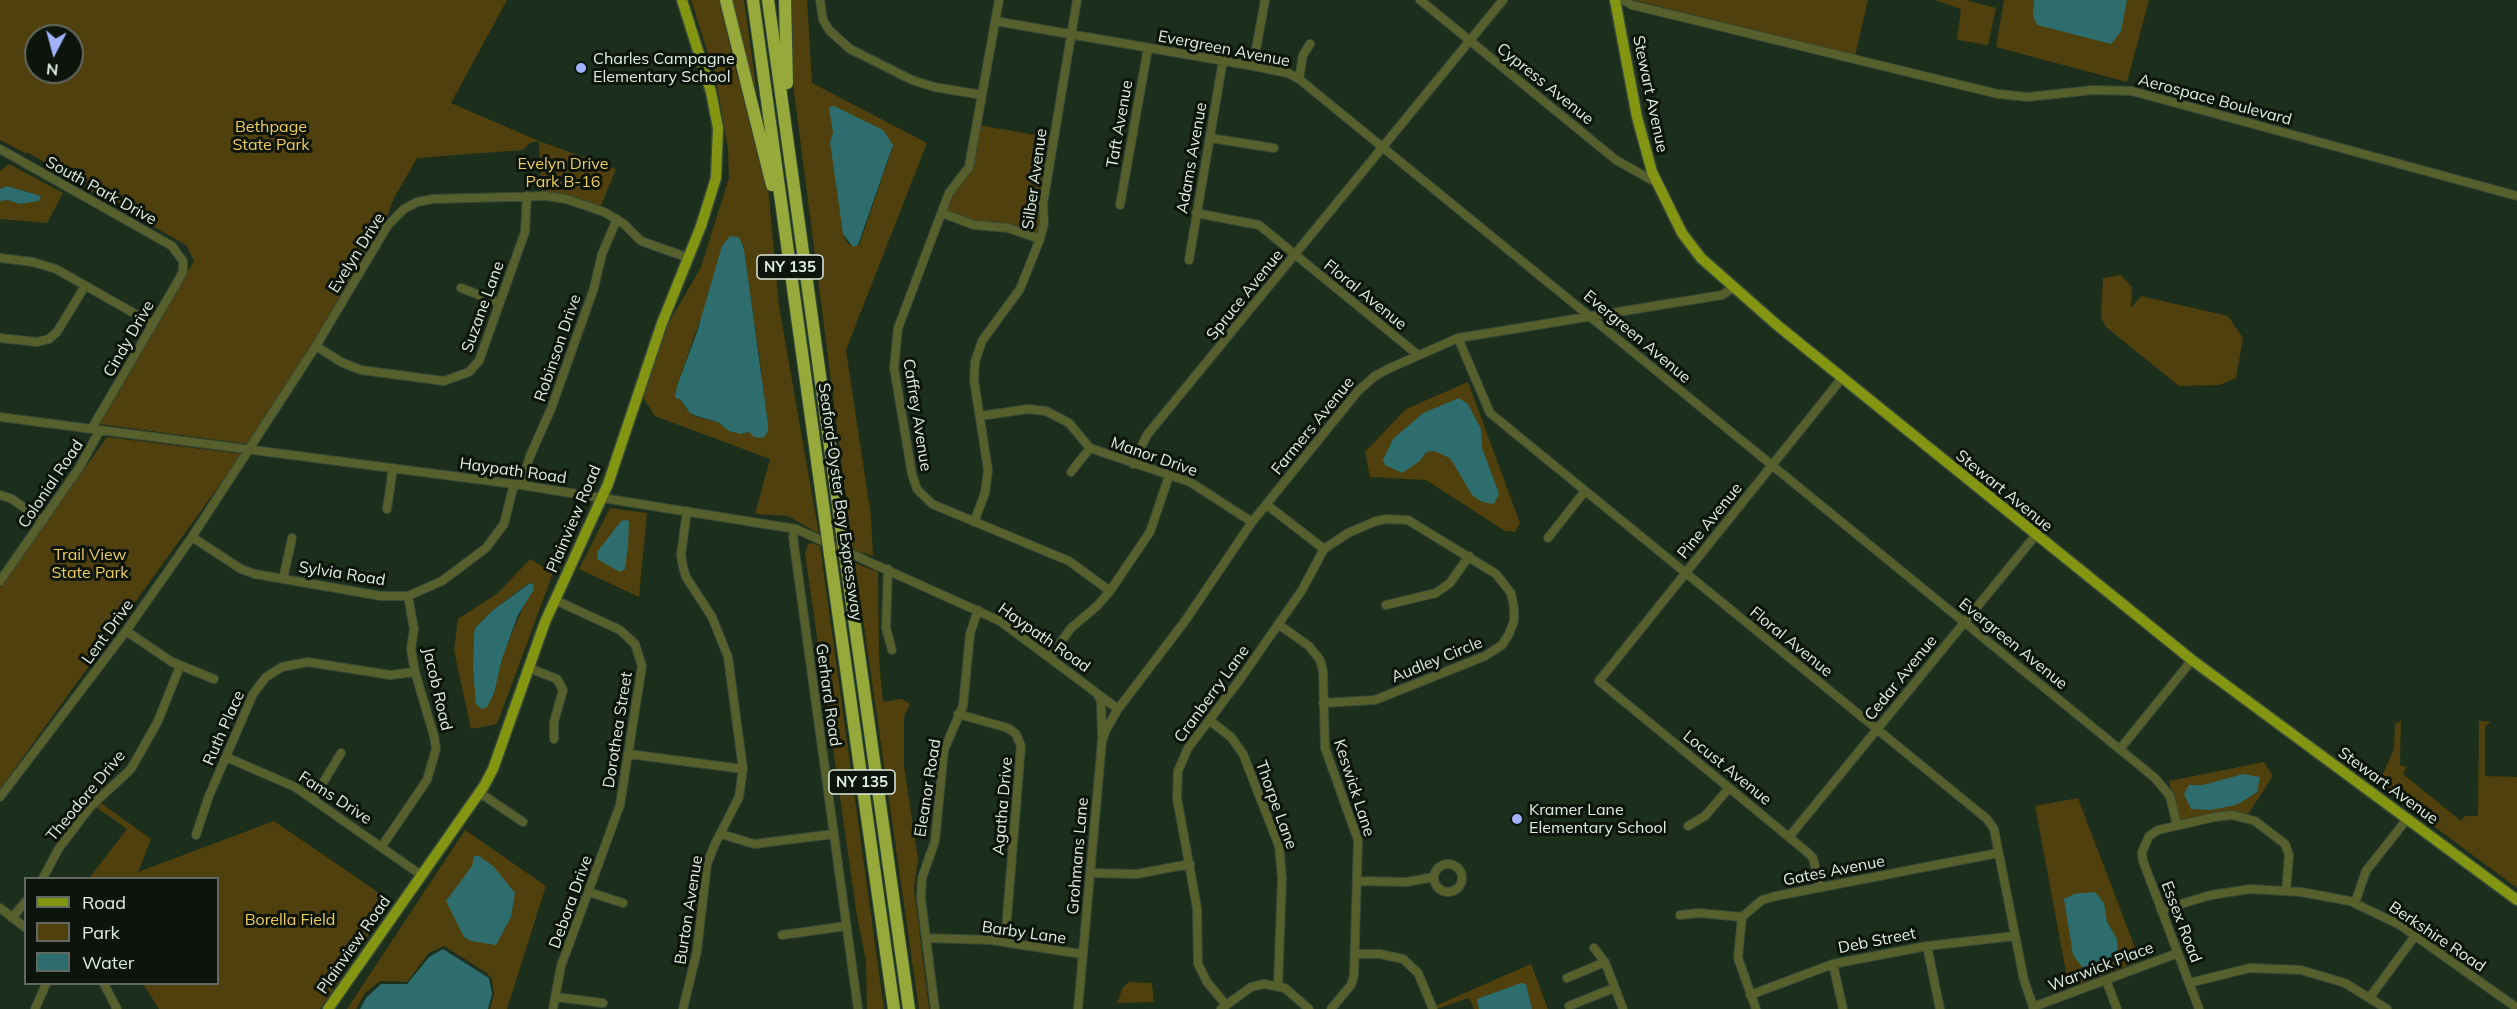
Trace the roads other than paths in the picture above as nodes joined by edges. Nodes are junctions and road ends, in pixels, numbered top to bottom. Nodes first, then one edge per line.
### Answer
1 (682, 0) edge
2 (726, 0) edge
3 (753, 0) edge
4 (768, 0) edge
5 (786, 0) edge
6 (820, 0) edge
7 (999, 0) edge
8 (1077, 0) edge
9 (1265, 0) edge
10 (1420, 0) edge
11 (1503, 0) edge
12 (1615, 0) edge
13 (1623, 0) edge
14 (995, 21) junction
15 (1071, 34) junction
16 (1470, 40) junction
17 (1310, 44) dead end
18 (1148, 48) junction
19 (1223, 60) junction
20 (1253, 66) junction
21 (1299, 79) junction
22 (982, 95) junction
23 (1210, 138) junction
24 (789, 144) junction
25 (1383, 147) junction
26 (1274, 148) dead end
27 (1, 153) edge
28 (1657, 183) junction
29 (527, 196) junction
30 (2517, 196) edge
31 (1120, 205) dead end
32 (942, 213) junction
33 (1196, 213) junction
34 (617, 219) junction
35 (1040, 239) junction
36 (787, 245) junction
37 (1295, 255) junction
38 (0, 258) edge
39 (689, 258) junction
40 (1189, 260) dead end
41 (183, 261) joint
42 (85, 286) junction
43 (461, 288) dead end
44 (1733, 288) junction
45 (500, 303) junction
46 (1590, 316) junction
47 (153, 324) junction
48 (0, 338) edge
49 (1458, 338) junction
50 (316, 346) junction
51 (1418, 355) junction
52 (1842, 378) junction
53 (980, 416) junction
54 (0, 417) edge
55 (96, 429) junction
56 (1090, 448) junction
57 (251, 449) junction
58 (1133, 464) junction
59 (1773, 466) junction
60 (393, 468) junction
61 (1071, 472) dead end
62 (1169, 476) junction
63 (517, 485) junction
64 (1585, 491) junction
65 (0, 495) edge
66 (601, 498) junction
67 (1267, 505) junction
68 (387, 509) dead end
69 (687, 511) junction
70 (43, 521) junction
71 (974, 522) junction
72 (1252, 522) junction
73 (796, 529) junction
74 (2035, 536) junction
75 (192, 537) junction
76 (1548, 537) dead end
77 (292, 538) dead end
78 (1324, 549) junction
79 (1469, 556) junction
80 (888, 569) junction
81 (1686, 573) junction
82 (283, 579) junction
83 (0, 581) edge
84 (1110, 591) junction
85 (408, 596) junction
86 (555, 600) junction
87 (1386, 605) dead end
88 (978, 610) junction
89 (1964, 622) junction
90 (1278, 624) junction
91 (126, 631) junction
92 (892, 650) dead end
93 (1050, 657) junction
94 (2192, 660) junction
95 (180, 666) junction
96 (529, 668) junction
97 (415, 672) junction
98 (214, 679) dead end
99 (1599, 681) joint
100 (1098, 693) junction
101 (1323, 703) junction
102 (1118, 709) junction
103 (958, 714) junction
104 (1209, 720) junction
105 (1877, 729) junction
106 (554, 739) dead end
107 (1102, 741) junction
108 (2120, 749) junction
109 (341, 753) dead end
110 (628, 754) junction
111 (226, 757) junction
112 (743, 769) junction
113 (1729, 788) junction
114 (480, 793) junction
115 (0, 797) edge
116 (313, 800) junction
117 (620, 805) joint
118 (2407, 819) junction
119 (523, 822) dead end
120 (1688, 825) dead end
121 (2177, 825) junction
122 (721, 834) junction
123 (834, 834) junction
124 (196, 835) dead end
125 (1789, 837) junction
126 (382, 846) junction
127 (1998, 853) junction
128 (1190, 864) junction
129 (1090, 873) junction
130 (421, 875) junction
131 (44, 877) edge
132 (1434, 877) dead end
133 (1359, 881) junction
134 (1820, 888) junction
135 (2286, 891) junction
136 (589, 892) junction
137 (2517, 900) edge
138 (24, 903) edge
139 (623, 903) dead end
140 (2355, 903) junction
141 (0, 908) edge
142 (2162, 910) junction
143 (1680, 915) dead end
144 (1742, 916) junction
145 (12, 918) junction
146 (846, 926) junction
147 (24, 927) edge
148 (782, 935) dead end
149 (2015, 936) junction
150 (2415, 936) junction
151 (926, 938) junction
152 (1005, 942) junction
153 (1927, 946) junction
154 (1594, 948) dead end
155 (2178, 952) junction
156 (1082, 954) junction
157 (1357, 954) junction
158 (1605, 962) junction
159 (1833, 964) junction
160 (1567, 978) dead end
161 (2106, 980) junction
162 (2189, 983) junction
163 (46, 985) edge
164 (105, 985) edge
165 (1278, 985) junction
166 (1614, 988) junction
167 (1750, 995) junction
168 (2370, 997) junction
169 (555, 998) junction
170 (603, 1004) dead end
171 (1569, 1006) dead end
172 (1224, 1007) edge
173 (2034, 1008) edge
174 (2517, 1008) edge
175 (35, 1009) edge
176 (117, 1009) edge
177 (328, 1009) edge
178 (553, 1009) edge
179 (683, 1009) edge
180 (858, 1009) edge
181 (894, 1009) edge
182 (909, 1009) edge
183 (935, 1009) edge
184 (1078, 1009) edge
185 (1309, 1009) edge
186 (1331, 1009) edge
187 (1433, 1009) edge
188 (1623, 1009) edge
189 (1756, 1009) edge
190 (1843, 1009) edge
191 (1940, 1009) edge
192 (2117, 1009) edge
193 (2199, 1009) edge
194 (2387, 1009) edge

1 - 39 main road, Plainview Road
2 - 36 highway
3 - 36 highway, Seaford-Oyster Bay Expressway / NY 135
4 - 24 highway, Seaford-Oyster Bay Expressway / NY 135
5 - 24 highway
6 - 22 street
7 - 14 street, Caffrey Avenue
8 - 15 street, Silber Avenue
9 - 20 street
10 - 16 street, Cypress Avenue
11 - 16 street, Spruce Avenue
12 - 28 main road, Stewart Avenue
13 - 30 street, Aerospace Boulevard
14 - 15 street, Evergreen Avenue
14 - 22 street, Caffrey Avenue
15 - 18 street, Evergreen Avenue
15 - 35 street, Silber Avenue
16 - 25 street, Spruce Avenue
16 - 28 street, Cypress Avenue
17 - 21 street
18 - 19 street, Evergreen Avenue
18 - 31 street, Taft Avenue
19 - 20 street, Evergreen Avenue
19 - 23 street, Adams Avenue
20 - 21 street, Evergreen Avenue
21 - 25 street, Evergreen Avenue
22 - 32 street, Caffrey Avenue
23 - 26 street
23 - 33 street, Adams Avenue
24 - 182 highway, Seaford-Oyster Bay Expressway / NY 135, bridge
25 - 37 street, Spruce Avenue
25 - 46 street, Evergreen Avenue
27 - 41 street, South Park Drive
28 - 44 main road, Stewart Avenue
29 - 34 street, Evelyn Drive
29 - 45 street, Suzane Lane
29 - 50 street, Evelyn Drive
32 - 35 street
32 - 71 street, Caffrey Avenue
33 - 37 street, Floral Avenue
33 - 40 street, Adams Avenue
34 - 39 street, Evelyn Drive
34 - 63 street, Robinson Drive
35 - 53 street, Silber Avenue
36 - 181 highway, Seaford-Oyster Bay Expressway / NY 135, bridge
37 - 51 street, Floral Avenue
37 - 58 street, Spruce Avenue
38 - 42 street
39 - 66 main road, Plainview Road
41 - 47 street, Cindy Drive
42 - 47 street
42 - 48 street
43 - 45 street
44 - 46 street, Farmers Avenue
44 - 52 main road, Stewart Avenue
45 - 50 street, Suzane Lane
46 - 49 street, Farmers Avenue
46 - 59 street, Evergreen Avenue
47 - 55 street, Cindy Drive
49 - 51 street, Farmers Avenue
49 - 64 street, Floral Avenue
50 - 57 street, Evelyn Drive
51 - 67 street, Farmers Avenue
52 - 59 street, Pine Avenue
52 - 74 main road, Stewart Avenue
53 - 56 street, Manor Drive
53 - 71 street, Silber Avenue
54 - 55 street, Haypath Road
55 - 57 street, Haypath Road
55 - 70 street, Colonial Road
56 - 58 street, Manor Drive
56 - 61 street
57 - 60 street, Haypath Road
57 - 75 street, Lent Drive
58 - 62 street, Manor Drive
59 - 81 street, Pine Avenue
59 - 89 street, Evergreen Avenue
60 - 63 street, Haypath Road
60 - 68 street
62 - 72 street, Manor Drive
62 - 84 street
63 - 66 street, Haypath Road
63 - 85 street, Sylvia Road
64 - 76 street
64 - 81 street, Floral Avenue
65 - 70 street
66 - 69 street, Haypath Road
66 - 86 main road, Plainview Road
67 - 72 street, Farmers Avenue
67 - 78 street
69 - 73 street, Haypath Road
69 - 112 street, Burton Avenue
70 - 83 street, Colonial Road
71 - 84 street, Caffrey Avenue
72 - 102 street, Farmers Avenue
73 - 80 street, Haypath Road
73 - 123 street, Gerhard Road
74 - 89 street, Cedar Avenue
74 - 94 main road, Stewart Avenue
75 - 82 street, Sylvia Road
75 - 91 street, Lent Drive
77 - 82 street
78 - 79 street, Audley Circle
78 - 90 street, Cranberry Lane
79 - 87 street
79 - 101 street, Audley Circle
80 - 88 street, Haypath Road
80 - 92 street
81 - 99 street, Pine Avenue
81 - 105 street, Floral Avenue
82 - 85 street, Sylvia Road
84 - 93 street
85 - 97 street, Jacob Road
86 - 96 main road, Plainview Road
86 - 110 street, Dorothea Street
88 - 93 street, Haypath Road
88 - 103 street, Eleanor Road
89 - 105 street, Cedar Avenue
89 - 108 street, Evergreen Avenue
90 - 101 street, Keswick Lane
90 - 104 street, Cranberry Lane
91 - 95 street
91 - 115 street, Lent Drive
93 - 100 street, Haypath Road
94 - 108 street
94 - 118 main road, Stewart Avenue
95 - 98 street
95 - 131 street, Theodore Drive
96 - 106 street
96 - 114 main road, Plainview Road
97 - 111 street, Ruth Place
97 - 126 street, Jacob Road
99 - 113 street, Locust Avenue
100 - 102 street, Haypath Road
100 - 107 street
101 - 133 street, Keswick Lane
102 - 107 street, Grohmans Lane
103 - 151 street, Eleanor Road
103 - 152 street, Agatha Drive
104 - 128 street, Cranberry Lane
104 - 165 street, Thorpe Lane
105 - 125 street, Cedar Avenue
105 - 127 street, Floral Avenue
107 - 129 street, Grohmans Lane
108 - 121 street, Evergreen Avenue
109 - 116 street
110 - 112 street
110 - 117 street, Dorothea Street
111 - 116 street, Fams Drive
111 - 124 street, Ruth Place
112 - 122 street, Burton Avenue
113 - 120 street
113 - 125 street, Locust Avenue
114 - 119 street
114 - 130 main road, Plainview Road
116 - 126 street, Fams Drive
117 - 136 street, Debora Drive
118 - 137 main road, Stewart Avenue
118 - 140 street
121 - 135 street
121 - 142 street, Essex Road
122 - 123 street
122 - 179 street, Burton Avenue
123 - 146 street, Gerhard Road
125 - 134 street, Locust Avenue
126 - 130 street, Fams Drive
127 - 134 street, Gates Avenue
127 - 149 street, Floral Avenue
128 - 129 street
128 - 172 street, Cranberry Lane
129 - 156 street, Grohmans Lane
130 - 177 main road, Plainview Road
132 - 133 street
133 - 157 street, Keswick Lane
134 - 144 street, Gates Avenue
135 - 140 street, Berkshire Road
135 - 142 street, Berkshire Road
136 - 139 street
136 - 169 street, Debora Drive
138 - 145 street
140 - 150 street, Berkshire Road
141 - 145 street
142 - 155 street, Essex Road
143 - 144 street
144 - 167 street
145 - 147 street
146 - 148 street
146 - 180 street, Gerhard Road
149 - 153 street, Deb Street
149 - 173 street, Floral Avenue
150 - 168 street
150 - 174 street, Berkshire Road
151 - 152 street, Barby Lane
151 - 183 street, Eleanor Road
152 - 156 street, Barby Lane
153 - 159 street, Deb Street
153 - 191 street
154 - 158 street
155 - 161 street, Warwick Place
155 - 162 street, Essex Road
156 - 184 street, Grohmans Lane
157 - 186 street, Keswick Lane
157 - 187 street
158 - 160 street
158 - 166 street
159 - 167 street, Deb Street
159 - 190 street
161 - 173 street, Warwick Place
161 - 192 street
162 - 168 street
162 - 193 street, Essex Road
163 - 175 street
164 - 176 street
165 - 172 street
165 - 185 street
166 - 171 street
166 - 188 street
167 - 189 street
168 - 194 street
169 - 170 street
169 - 178 street, Debora Drive

